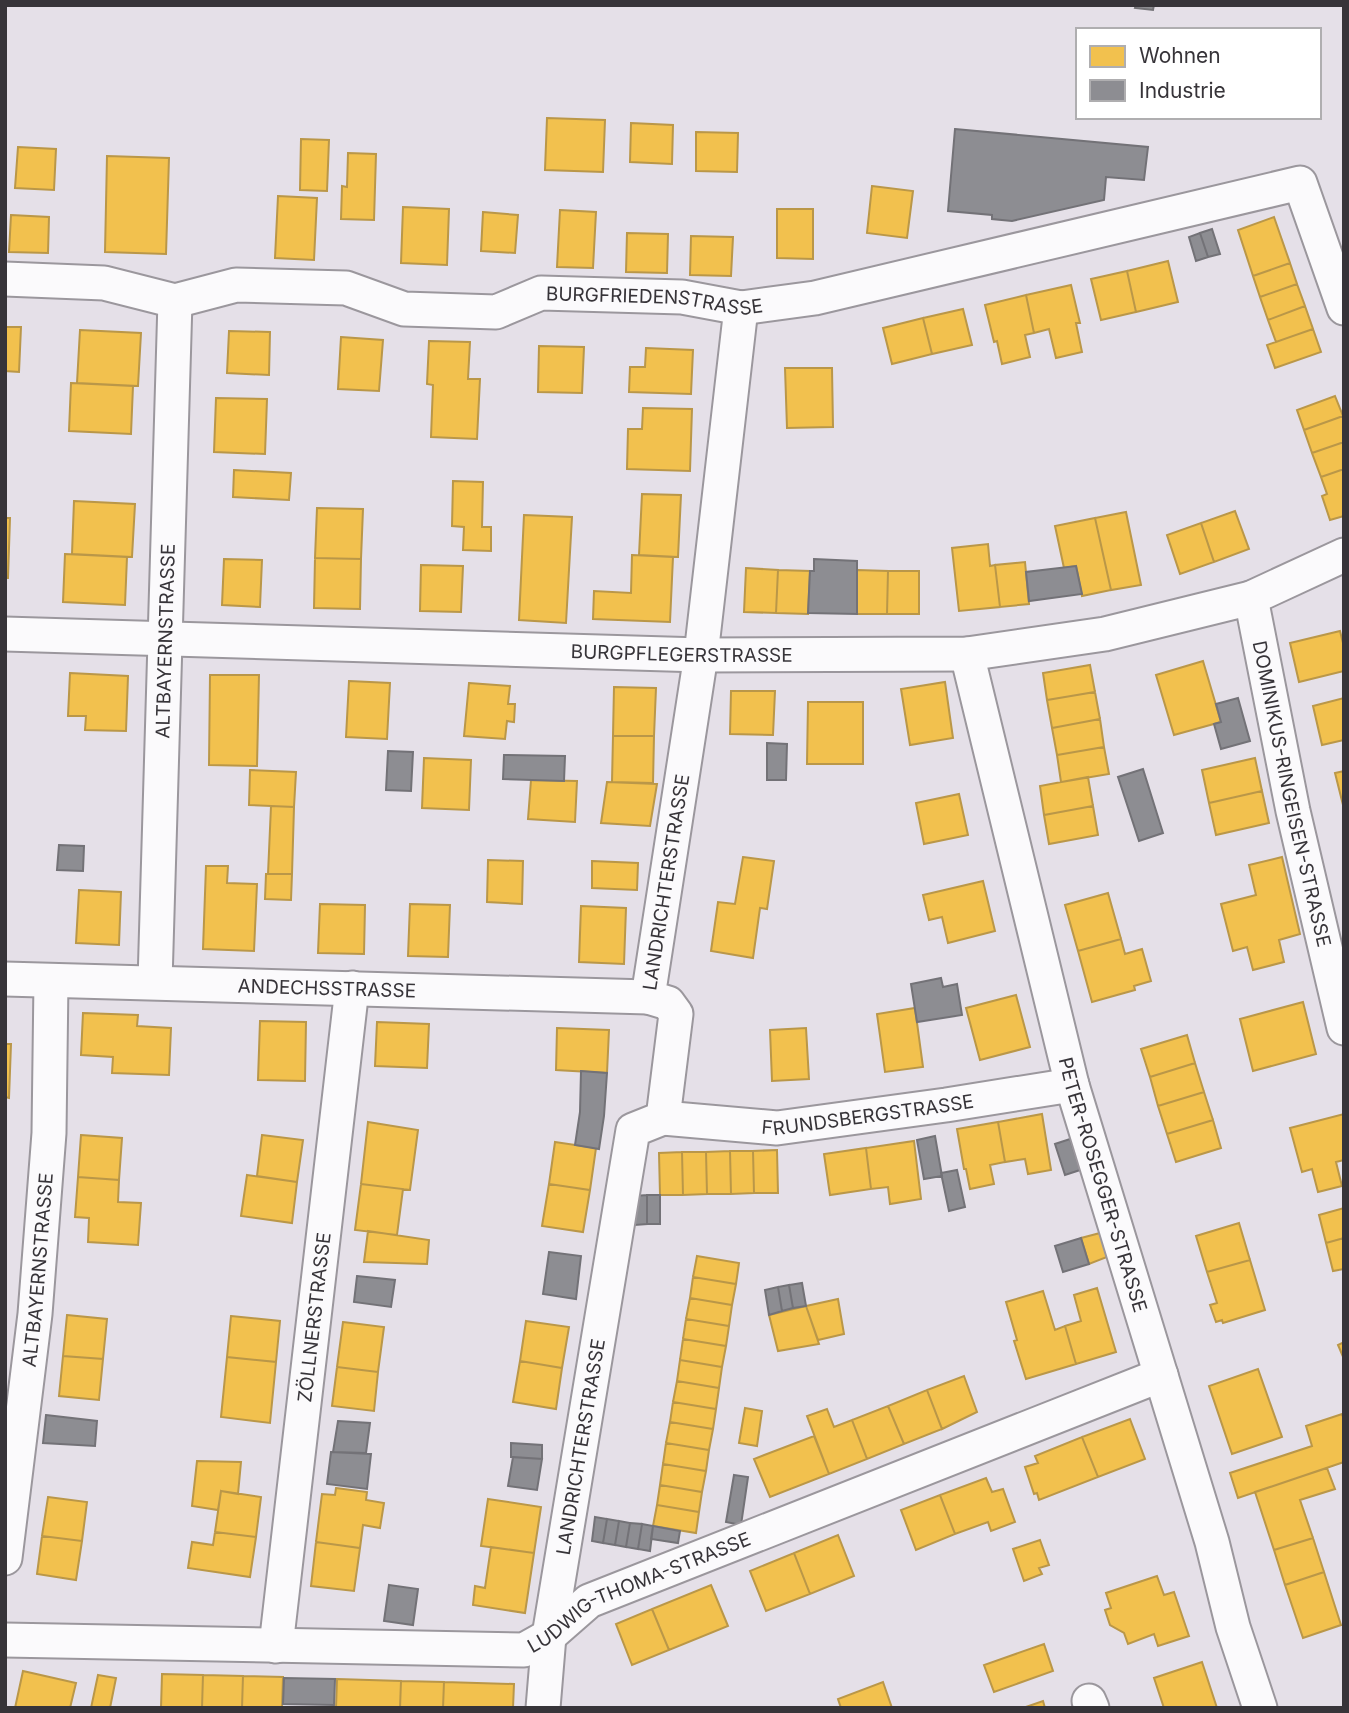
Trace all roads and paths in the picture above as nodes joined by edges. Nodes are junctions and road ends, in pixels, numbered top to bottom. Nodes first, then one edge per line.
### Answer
1 (5, 279) edge
2 (175, 301) junction
3 (741, 308) junction
4 (1344, 308) edge
5 (1344, 555) edge
6 (1251, 598) junction
7 (5, 634) edge
8 (164, 639) junction
9 (967, 654) junction
10 (701, 655) junction
11 (5, 979) edge
12 (51, 981) junction
13 (155, 982) junction
14 (352, 988) junction
15 (648, 997) junction
16 (1344, 1028) edge
17 (1072, 1085) junction
18 (663, 1118) junction
19 (20, 1314) edge
20 (1161, 1375) junction
21 (5, 1558) edge
22 (549, 1636) junction
23 (5, 1640) edge
24 (276, 1646) junction
25 (543, 1708) edge
26 (1260, 1708) edge

1 - 2 street, BURGFRIEDENSTRASSE
2 - 3 street, BURGFRIEDENSTRASSE
2 - 8 street, ALTBAYERNSTRASSE
3 - 4 street, BURGFRIEDENSTRASSE
3 - 10 street, LANDRICHTERSTRASSE
5 - 6 street, BURGPFLEGERSTRASSE
6 - 9 street, BURGPFLEGERSTRASSE
6 - 16 street, DOMINIKUS-RINGEISEN-STRASSE
7 - 8 street, BURGPFLEGERSTRASSE
8 - 10 street, BURGPFLEGERSTRASSE
8 - 13 street, ALTBAYERNSTRASSE
9 - 10 street, BURGPFLEGERSTRASSE
9 - 17 street, PETER-ROSEGGER-STRASSE
10 - 15 street, LANDRICHTERSTRASSE
11 - 12 street, ANDECHSSTRASSE
12 - 13 street, ANDECHSSTRASSE
12 - 19 street, ALTBAYERNSTRASSE
13 - 14 street, ANDECHSSTRASSE
14 - 15 street, ANDECHSSTRASSE
14 - 24 street, ZÖLLNERSTRASSE
15 - 18 street, LANDRICHTERSTRASSE
17 - 18 street, FRUNDSBERGSTRASSE
17 - 20 street, PETER-ROSEGGER-STRASSE
18 - 22 street, LANDRICHTERSTRASSE
19 - 21 street, ALTBAYERNSTRASSE
20 - 22 street, LUDWIG-THOMA-STRASSE
20 - 26 street, PETER-ROSEGGER-STRASSE
22 - 24 street, LUDWIG-THOMA-STRASSE
22 - 25 street, LANDRICHTERSTRASSE
23 - 24 street, LUDWIG-THOMA-STRASSE

